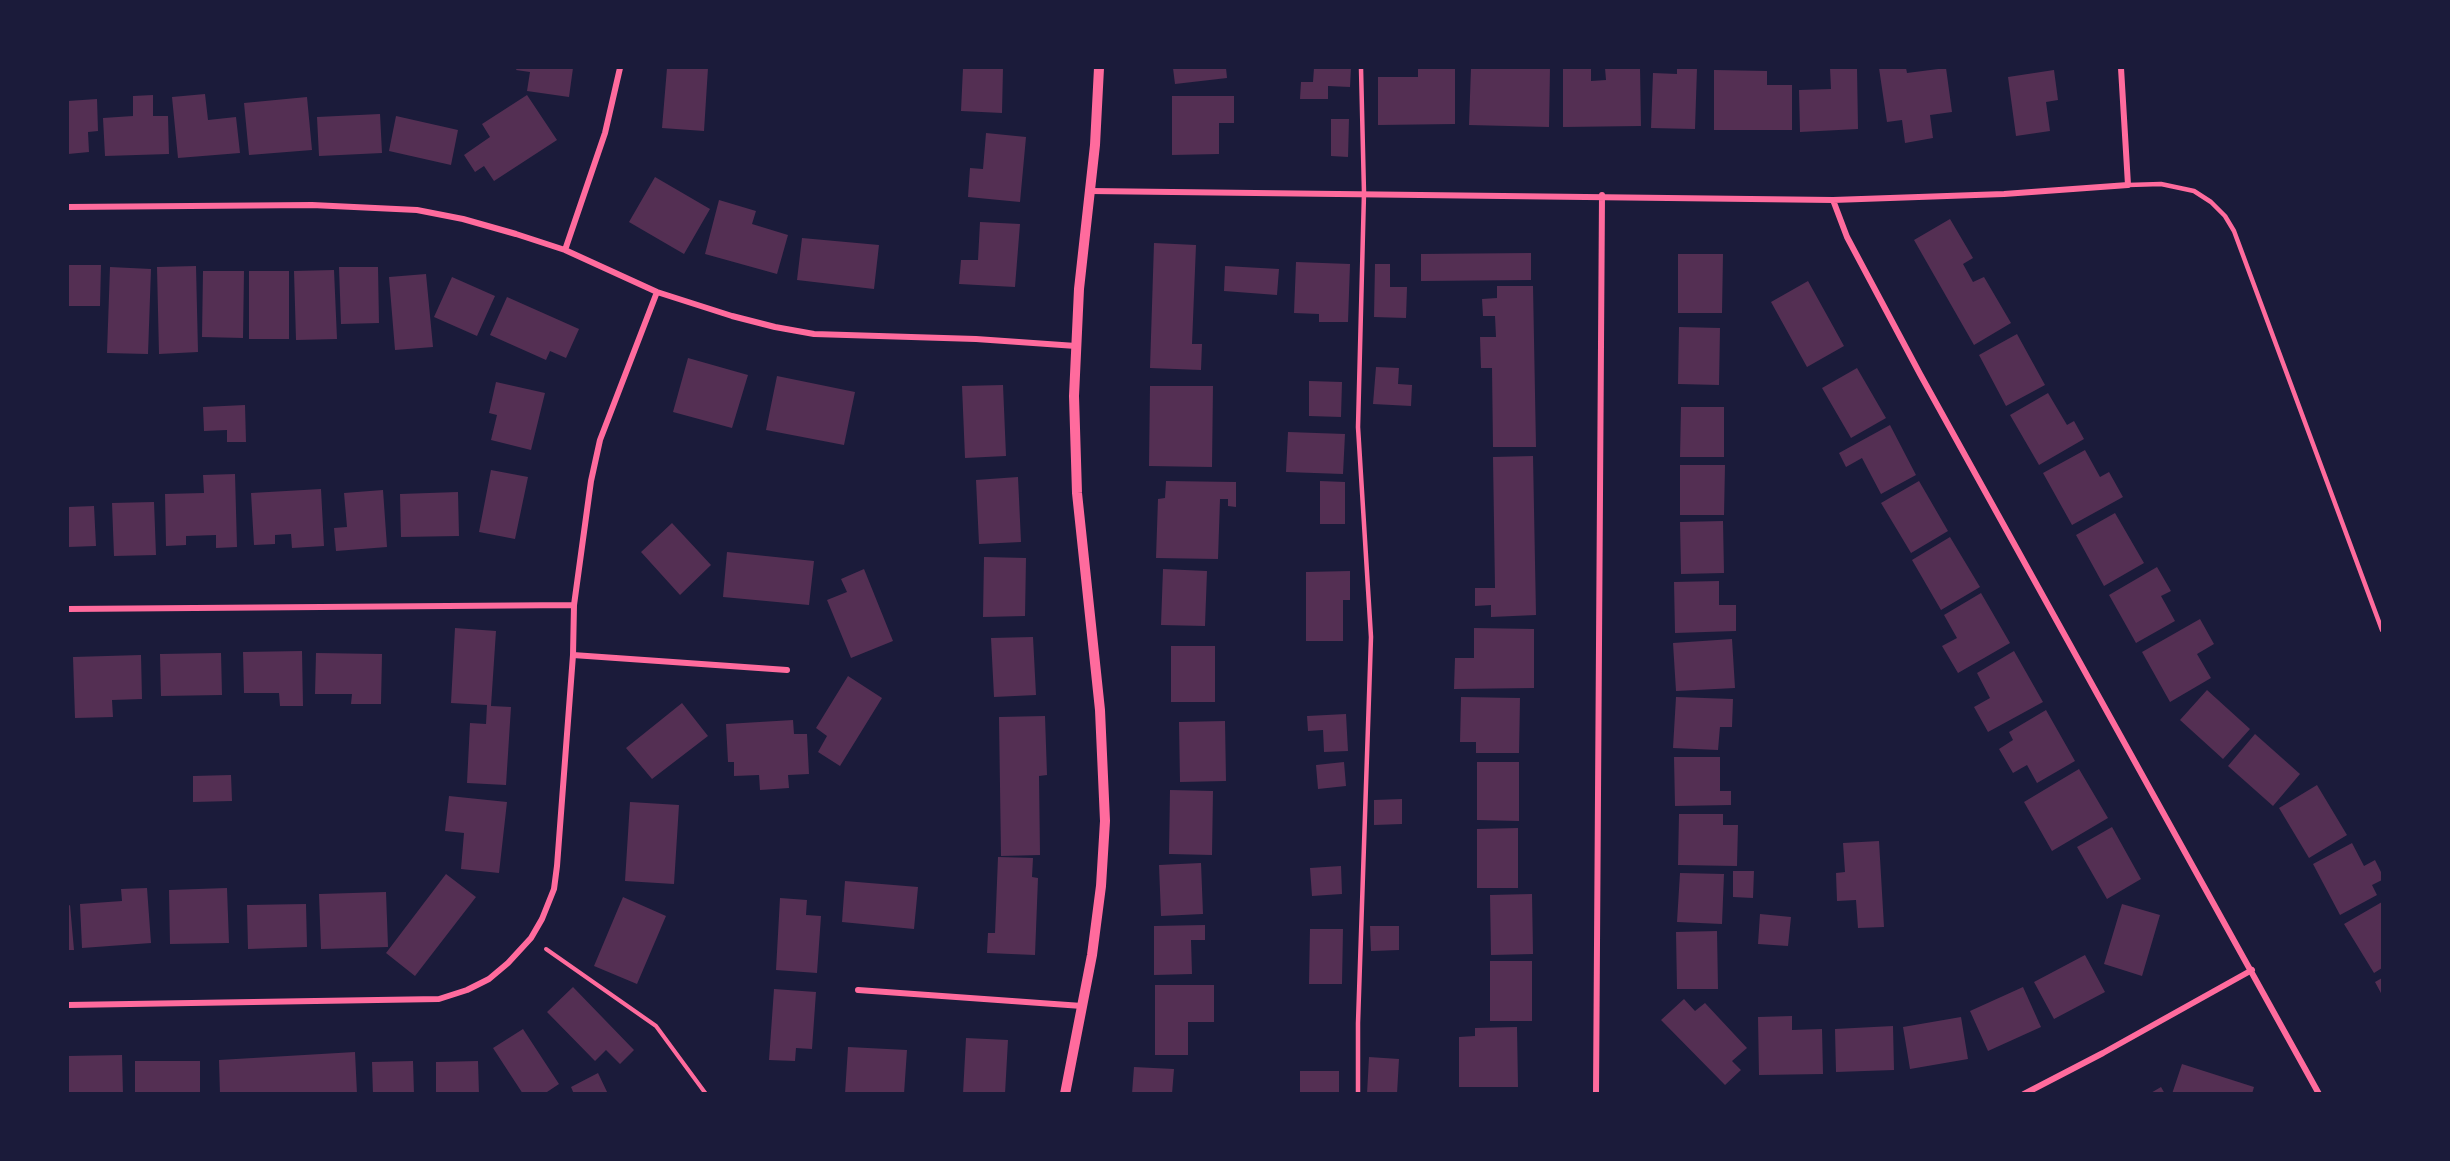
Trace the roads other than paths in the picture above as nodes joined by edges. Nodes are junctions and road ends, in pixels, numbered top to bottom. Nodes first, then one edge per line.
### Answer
1 (620, 68) edge
2 (1099, 68) edge
3 (1361, 68) edge
4 (2122, 68) edge
5 (2128, 185) junction
6 (1090, 191) junction
7 (1364, 193) junction
8 (1602, 195) junction
9 (1833, 200) junction
10 (68, 207) edge
11 (565, 250) junction
12 (657, 292) junction
13 (1076, 346) junction
14 (574, 605) junction
15 (68, 609) edge
16 (2382, 630) edge
17 (573, 655) junction
18 (787, 670) dead end
19 (2252, 969) junction
20 (858, 990) dead end
21 (68, 1005) edge
22 (1083, 1006) junction
23 (1065, 1094) edge
24 (1358, 1094) edge
25 (1596, 1094) edge
26 (2024, 1094) edge
27 (2319, 1094) edge

1 - 11 street
2 - 6 street
3 - 7 lane
4 - 5 street
5 - 9 street
5 - 16 lane
6 - 7 street
6 - 13 street
7 - 8 street
7 - 24 lane
8 - 9 street
8 - 25 street
9 - 19 street
10 - 11 street
11 - 12 street
12 - 13 street
12 - 14 street
13 - 22 street
14 - 15 street
14 - 17 street
17 - 18 street
17 - 21 street
19 - 26 street
19 - 27 street
20 - 22 street
22 - 23 street

